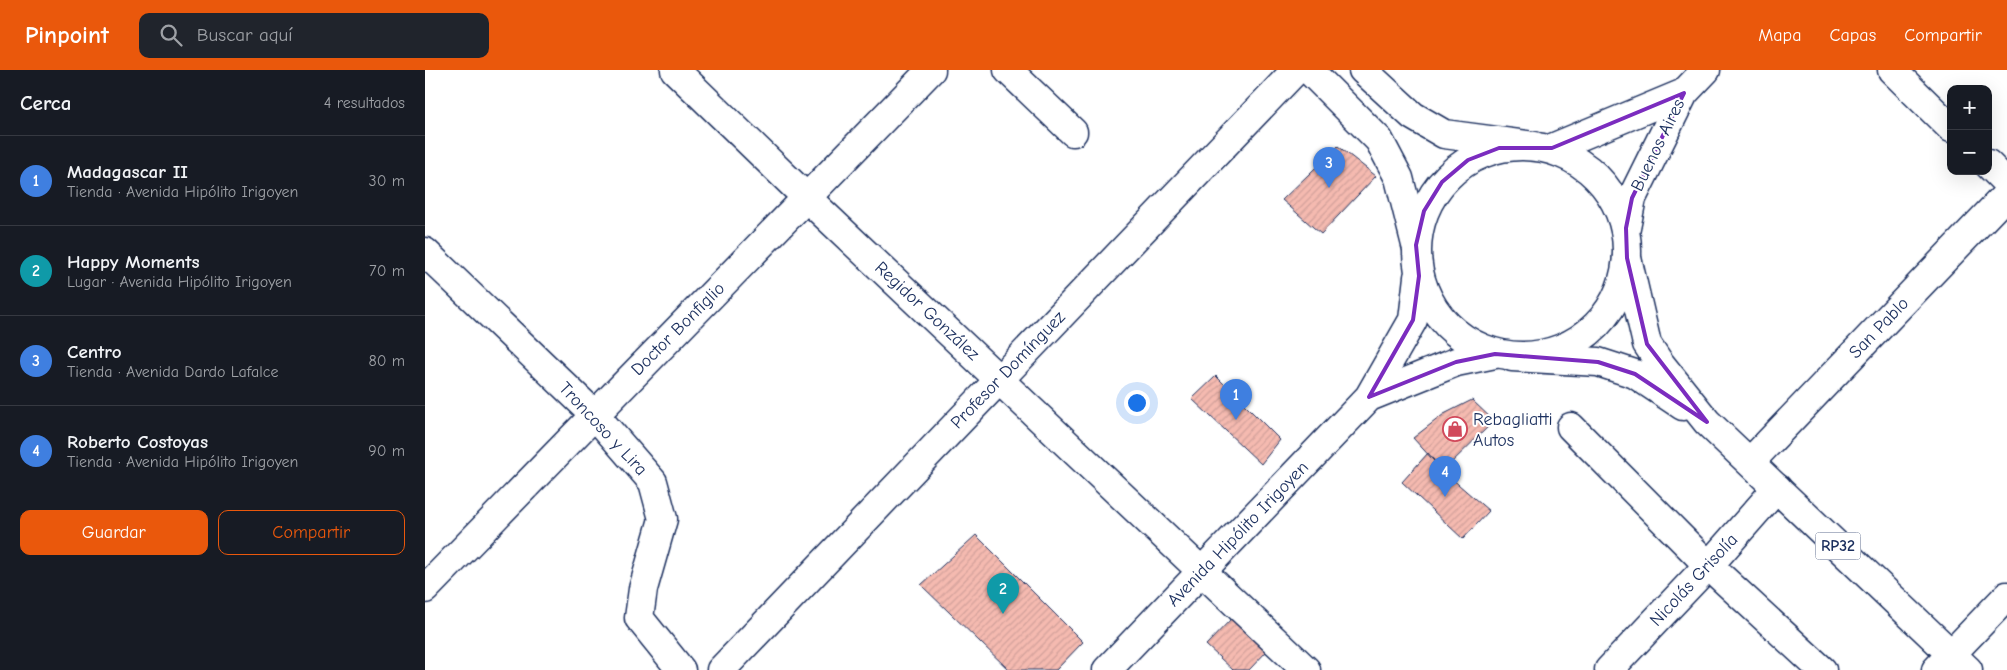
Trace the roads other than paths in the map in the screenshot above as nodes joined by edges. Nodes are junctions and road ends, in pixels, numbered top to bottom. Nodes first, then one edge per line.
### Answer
1 (675, 70) edge
2 (931, 70) edge
3 (1008, 70) edge
4 (1296, 70) edge
5 (1309, 70) edge
6 (1363, 70) edge
7 (1706, 70) edge
8 (1891, 70) edge
9 (1684, 93) junction
10 (1947, 124) edge
11 (1073, 132) dead end
12 (1543, 147) junction
13 (1992, 168) edge
14 (2007, 183) edge
15 (2007, 194) edge
16 (807, 198) junction
17 (1626, 228) junction
18 (1416, 245) junction
19 (425, 252) edge
20 (1627, 258) junction
21 (1419, 276) junction
22 (1504, 355) junction
23 (999, 379) junction
24 (1369, 397) junction
25 (594, 414) junction
26 (1707, 422) junction
27 (1571, 427) dead end
28 (1750, 462) junction
29 (1777, 488) junction
30 (1708, 565) junction
31 (1202, 571) junction
32 (425, 589) edge
33 (2007, 596) edge
34 (1951, 665) edge
35 (681, 670) edge
36 (721, 670) edge
37 (1107, 670) edge
38 (1306, 670) edge
39 (1609, 670) edge
40 (1822, 670) edge

1 - 16 street, Regidor González
2 - 16 street, Doctor Bonfiglio
3 - 11 street
4 - 23 street, Profesor Domínguez
5 - 18 street, RP32
6 - 12 street, RP32
7 - 9 street, Buenos Aires
8 - 10 street
9 - 12 street
9 - 17 street, Buenos Aires
12 - 17 street, RP32
12 - 18 street, RP32
13 - 14 street
15 - 28 street, San Pablo
16 - 23 street, Regidor González
16 - 25 street, Doctor Bonfiglio
17 - 20 street, RP32
18 - 21 street, RP32
19 - 25 street, Troncoso y Lira
20 - 22 street, RP32
20 - 26 street, RP32
21 - 22 street, RP32
21 - 24 street, Avenida Hipólito Irigoyen
22 - 24 street, Avenida Hipólito Irigoyen
22 - 26 street, RP32
23 - 31 street, Regidor González
23 - 36 street, Profesor Domínguez
24 - 31 street, Avenida Hipólito Irigoyen
25 - 32 street, Doctor Bonfiglio
25 - 35 street, Troncoso y Lira
26 - 28 street, RP32
27 - 30 street
28 - 29 street, RP32
29 - 30 street, Nicolás Grisolía
29 - 34 street, RP32
30 - 39 street, Nicolás Grisolía
30 - 40 street
31 - 37 street, Avenida Hipólito Irigoyen
31 - 38 street, Regidor González
33 - 34 street

